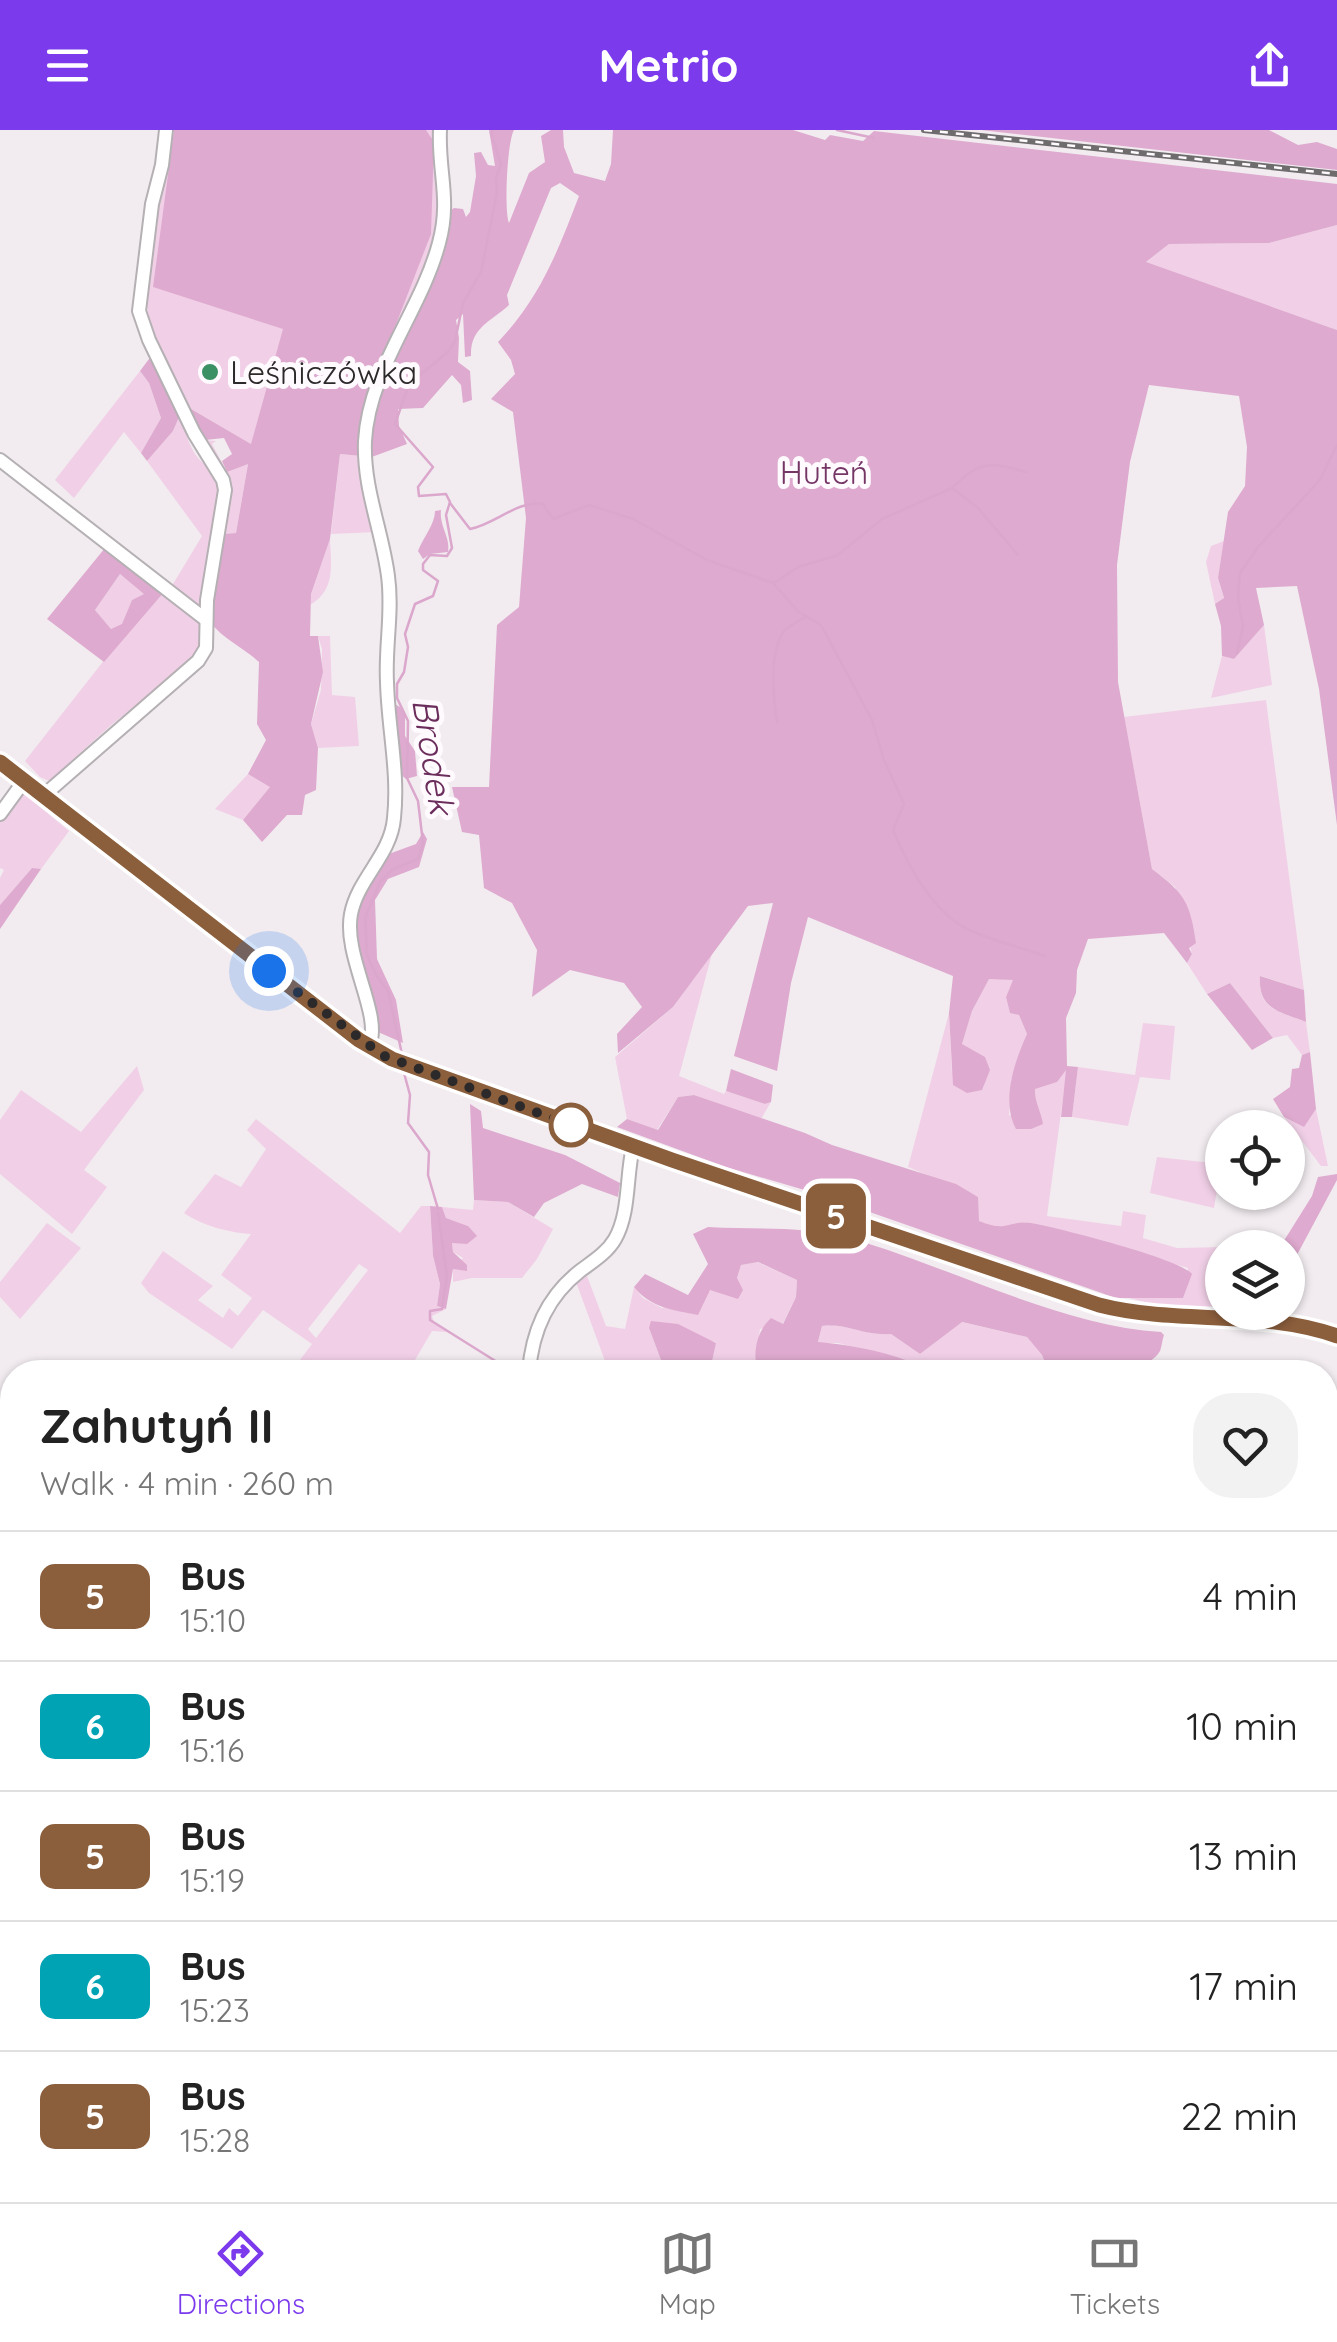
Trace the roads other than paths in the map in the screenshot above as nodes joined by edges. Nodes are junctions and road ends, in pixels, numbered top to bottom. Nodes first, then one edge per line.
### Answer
1 (166, 130) edge
2 (440, 130) edge
3 (0, 460) edge
4 (205, 619) junction
5 (0, 762) edge
6 (24, 780) junction
7 (43, 796) junction
8 (0, 814) edge
9 (369, 1046) junction
10 (634, 1147) junction
11 (1337, 1336) edge
12 (531, 1360) edge

1 - 4 street
2 - 9 street
3 - 4 street
4 - 7 street
5 - 6 main road
6 - 7 main road
6 - 8 street
7 - 9 main road
9 - 10 main road
10 - 11 main road
10 - 12 street

